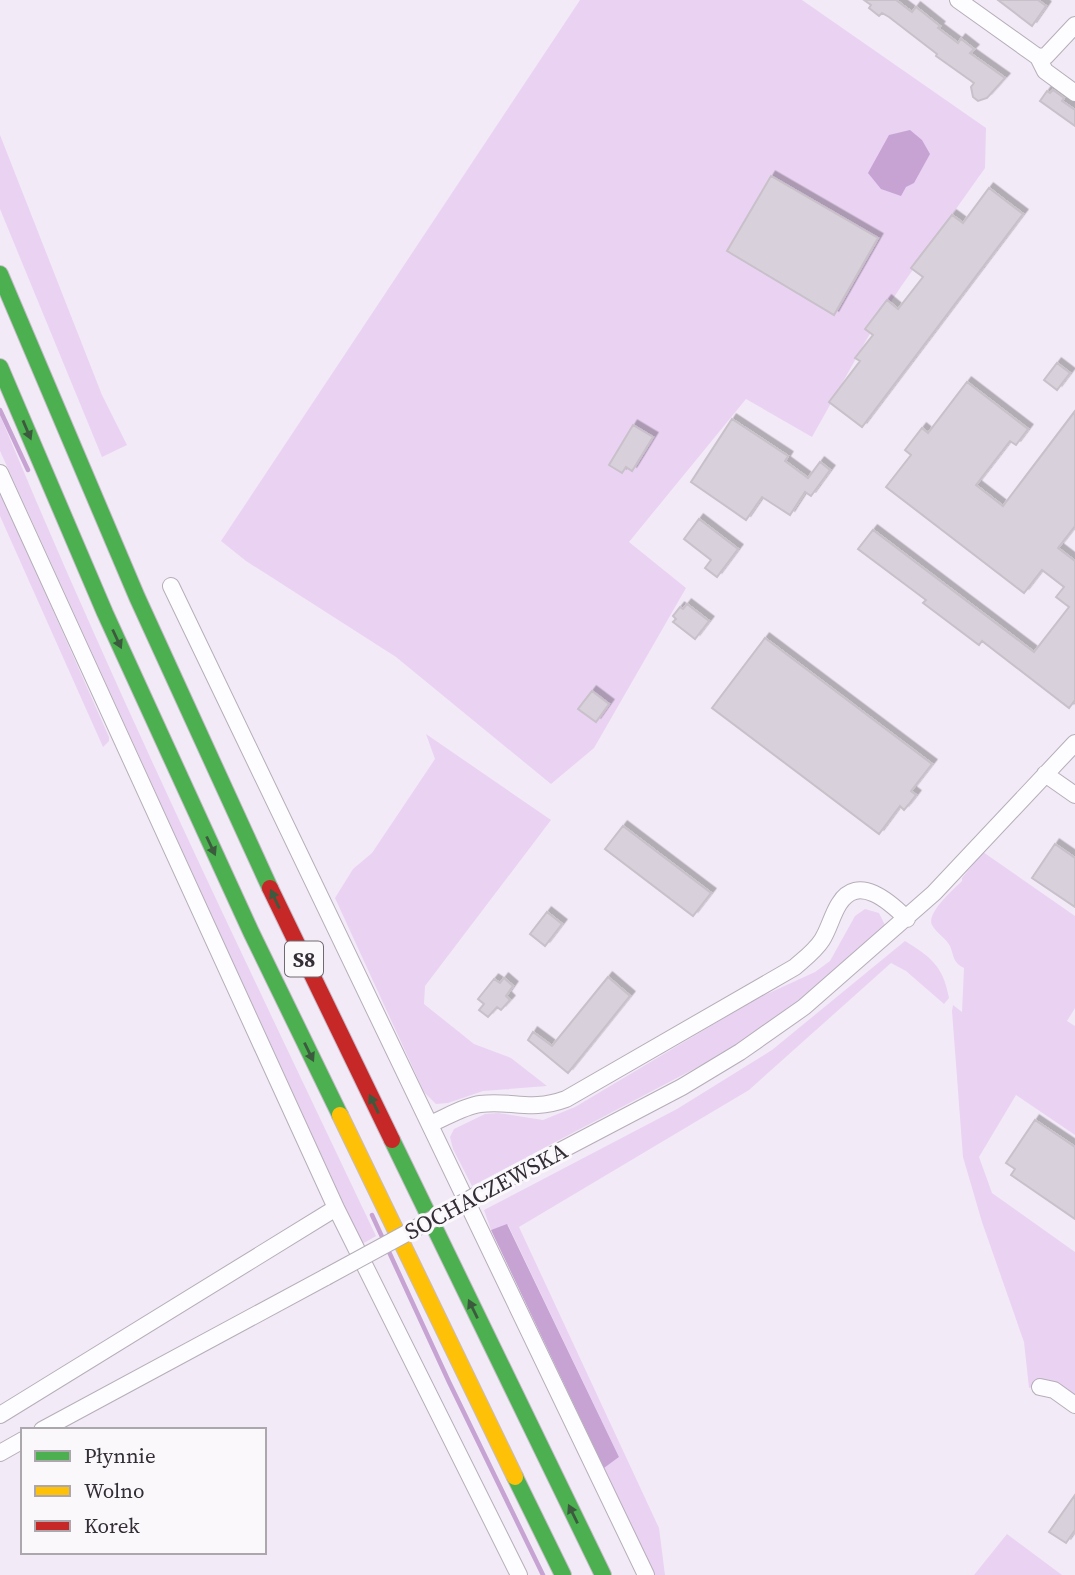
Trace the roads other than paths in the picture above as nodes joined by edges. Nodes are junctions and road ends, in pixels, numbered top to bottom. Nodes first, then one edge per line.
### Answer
1 (957, 0) edge
2 (1075, 25) edge
3 (1038, 57) junction
4 (1075, 93) edge
5 (0, 274) edge
6 (0, 368) edge
7 (0, 472) edge
8 (171, 586) dead end
9 (1075, 743) edge
10 (1045, 774) junction
11 (1075, 795) edge
12 (907, 919) junction
13 (430, 1124) junction
14 (336, 1208) junction
15 (1041, 1387) dead end
16 (1075, 1405) edge
17 (0, 1415) edge
18 (46, 1428) edge
19 (21, 1441) edge
20 (0, 1453) edge
21 (519, 1575) edge
22 (563, 1575) edge
23 (603, 1575) edge
24 (646, 1575) edge

1 - 3 street
2 - 3 street
3 - 4 street
23 -> 5 highway, S8
6 -> 22 highway, S8
7 - 14 street
8 - 13 street
9 - 10 street, SOCHACZEWSKA
10 - 11 street
10 - 12 street, SOCHACZEWSKA
12 - 13 street, SOCHACZEWSKA
12 - 18 street, SOCHACZEWSKA, bridge
13 - 24 street
14 - 17 street
14 - 21 street
15 - 16 street
19 - 20 street

